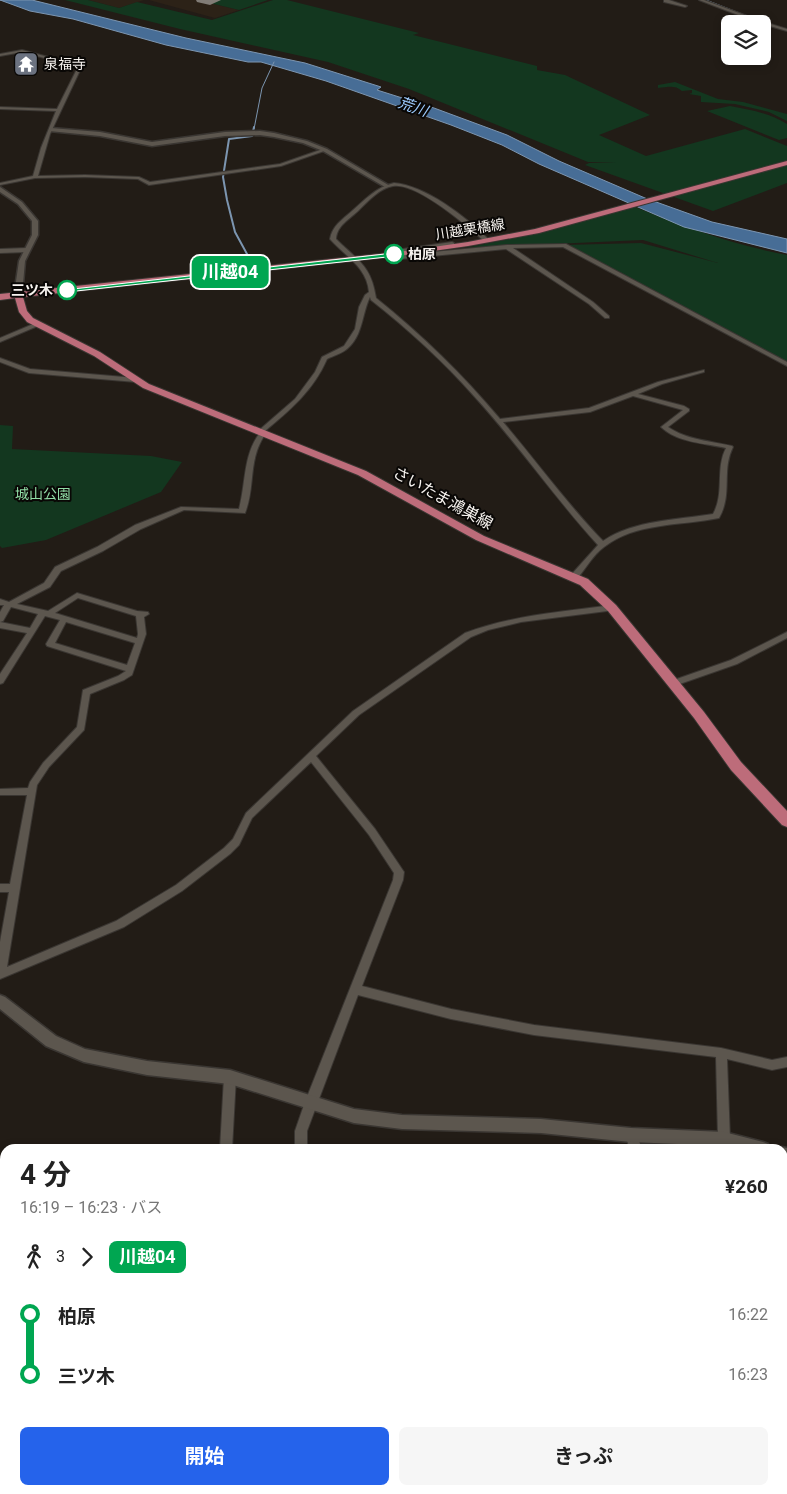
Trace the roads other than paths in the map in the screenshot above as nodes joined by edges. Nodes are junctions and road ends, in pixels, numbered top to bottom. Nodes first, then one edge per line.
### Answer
1 (667, 0) edge
2 (701, 0) edge
3 (685, 6) dead end
4 (787, 30) edge
5 (40, 50) dead end
6 (0, 55) edge
7 (43, 55) junction
8 (0, 108) edge
9 (58, 110) junction
10 (51, 130) junction
11 (325, 150) junction
12 (787, 163) edge
13 (35, 176) junction
14 (0, 184) edge
15 (387, 186) junction
16 (0, 189) edge
17 (506, 242) junction
18 (452, 244) dead end
19 (496, 248) junction
20 (26, 250) junction
21 (0, 251) edge
22 (398, 254) junction
23 (354, 258) junction
24 (372, 293) junction
25 (18, 296) junction
26 (0, 297) edge
27 (607, 317) dead end
28 (38, 324) junction
29 (0, 340) edge
30 (0, 360) edge
31 (787, 364) edge
32 (702, 371) dead end
33 (136, 380) junction
34 (633, 394) junction
35 (499, 421) junction
36 (261, 433) junction
37 (602, 545) junction
38 (574, 577) junction
39 (4, 604) edge
40 (612, 608) junction
41 (46, 614) junction
42 (64, 619) junction
43 (0, 620) edge
44 (0, 625) edge
45 (32, 631) junction
46 (787, 635) edge
47 (140, 641) junction
48 (130, 669) junction
49 (0, 681) edge
50 (674, 683) junction
51 (311, 756) junction
52 (32, 791) junction
53 (0, 792) edge
54 (787, 821) edge
55 (0, 888) edge
56 (15, 888) junction
57 (1, 973) edge
58 (355, 989) junction
59 (0, 1001) edge
60 (720, 1054) junction
61 (787, 1062) edge
62 (230, 1077) junction
63 (311, 1102) junction
64 (724, 1139) junction
65 (634, 1142) edge
66 (226, 1144) edge
67 (302, 1144) edge
68 (744, 1144) edge

1 - 3 street
2 - 4 street
5 - 7 street
6 - 7 street
7 - 9 street
8 - 9 street
9 - 10 street
10 - 11 street
10 - 13 street
11 - 13 street
11 - 15 street
12 - 17 main road, 川越栗橋線
13 - 14 street
15 - 19 street
15 - 23 street
16 - 20 street
17 - 19 street
17 - 22 main road, 川越栗橋線
17 - 27 street
17 - 31 street
18 - 22 street
19 - 22 street
20 - 21 street
20 - 25 street
22 - 23 main road, 川越栗橋線
23 - 24 street
23 - 25 main road, 川越栗橋線
24 - 35 street
24 - 36 street
25 - 26 main road, 川越栗橋線
25 - 28 main road, さいたま鴻巣線
28 - 29 street
28 - 33 main road, さいたま鴻巣線
30 - 33 street
32 - 34 street
33 - 36 main road, さいたま鴻巣線
34 - 35 street
34 - 37 street
35 - 37 street
36 - 38 main road, さいたま鴻巣線
36 - 39 street
37 - 38 street
38 - 40 main road, さいたま鴻巣線
39 - 41 street
39 - 43 street
40 - 50 main road, さいたま鴻巣線
40 - 51 street
41 - 42 street
41 - 45 street
41 - 47 street
42 - 47 street
42 - 48 street
44 - 45 street
45 - 49 street
46 - 50 street
47 - 48 street
48 - 52 street
50 - 54 main road, さいたま鴻巣線
51 - 57 street
51 - 58 street
52 - 53 street
52 - 56 street
55 - 56 street
56 - 57 street
58 - 60 street
58 - 63 street
59 - 62 street
60 - 61 street
60 - 64 street
62 - 63 street
62 - 66 street
63 - 65 street
63 - 67 street
64 - 65 street
64 - 68 street

